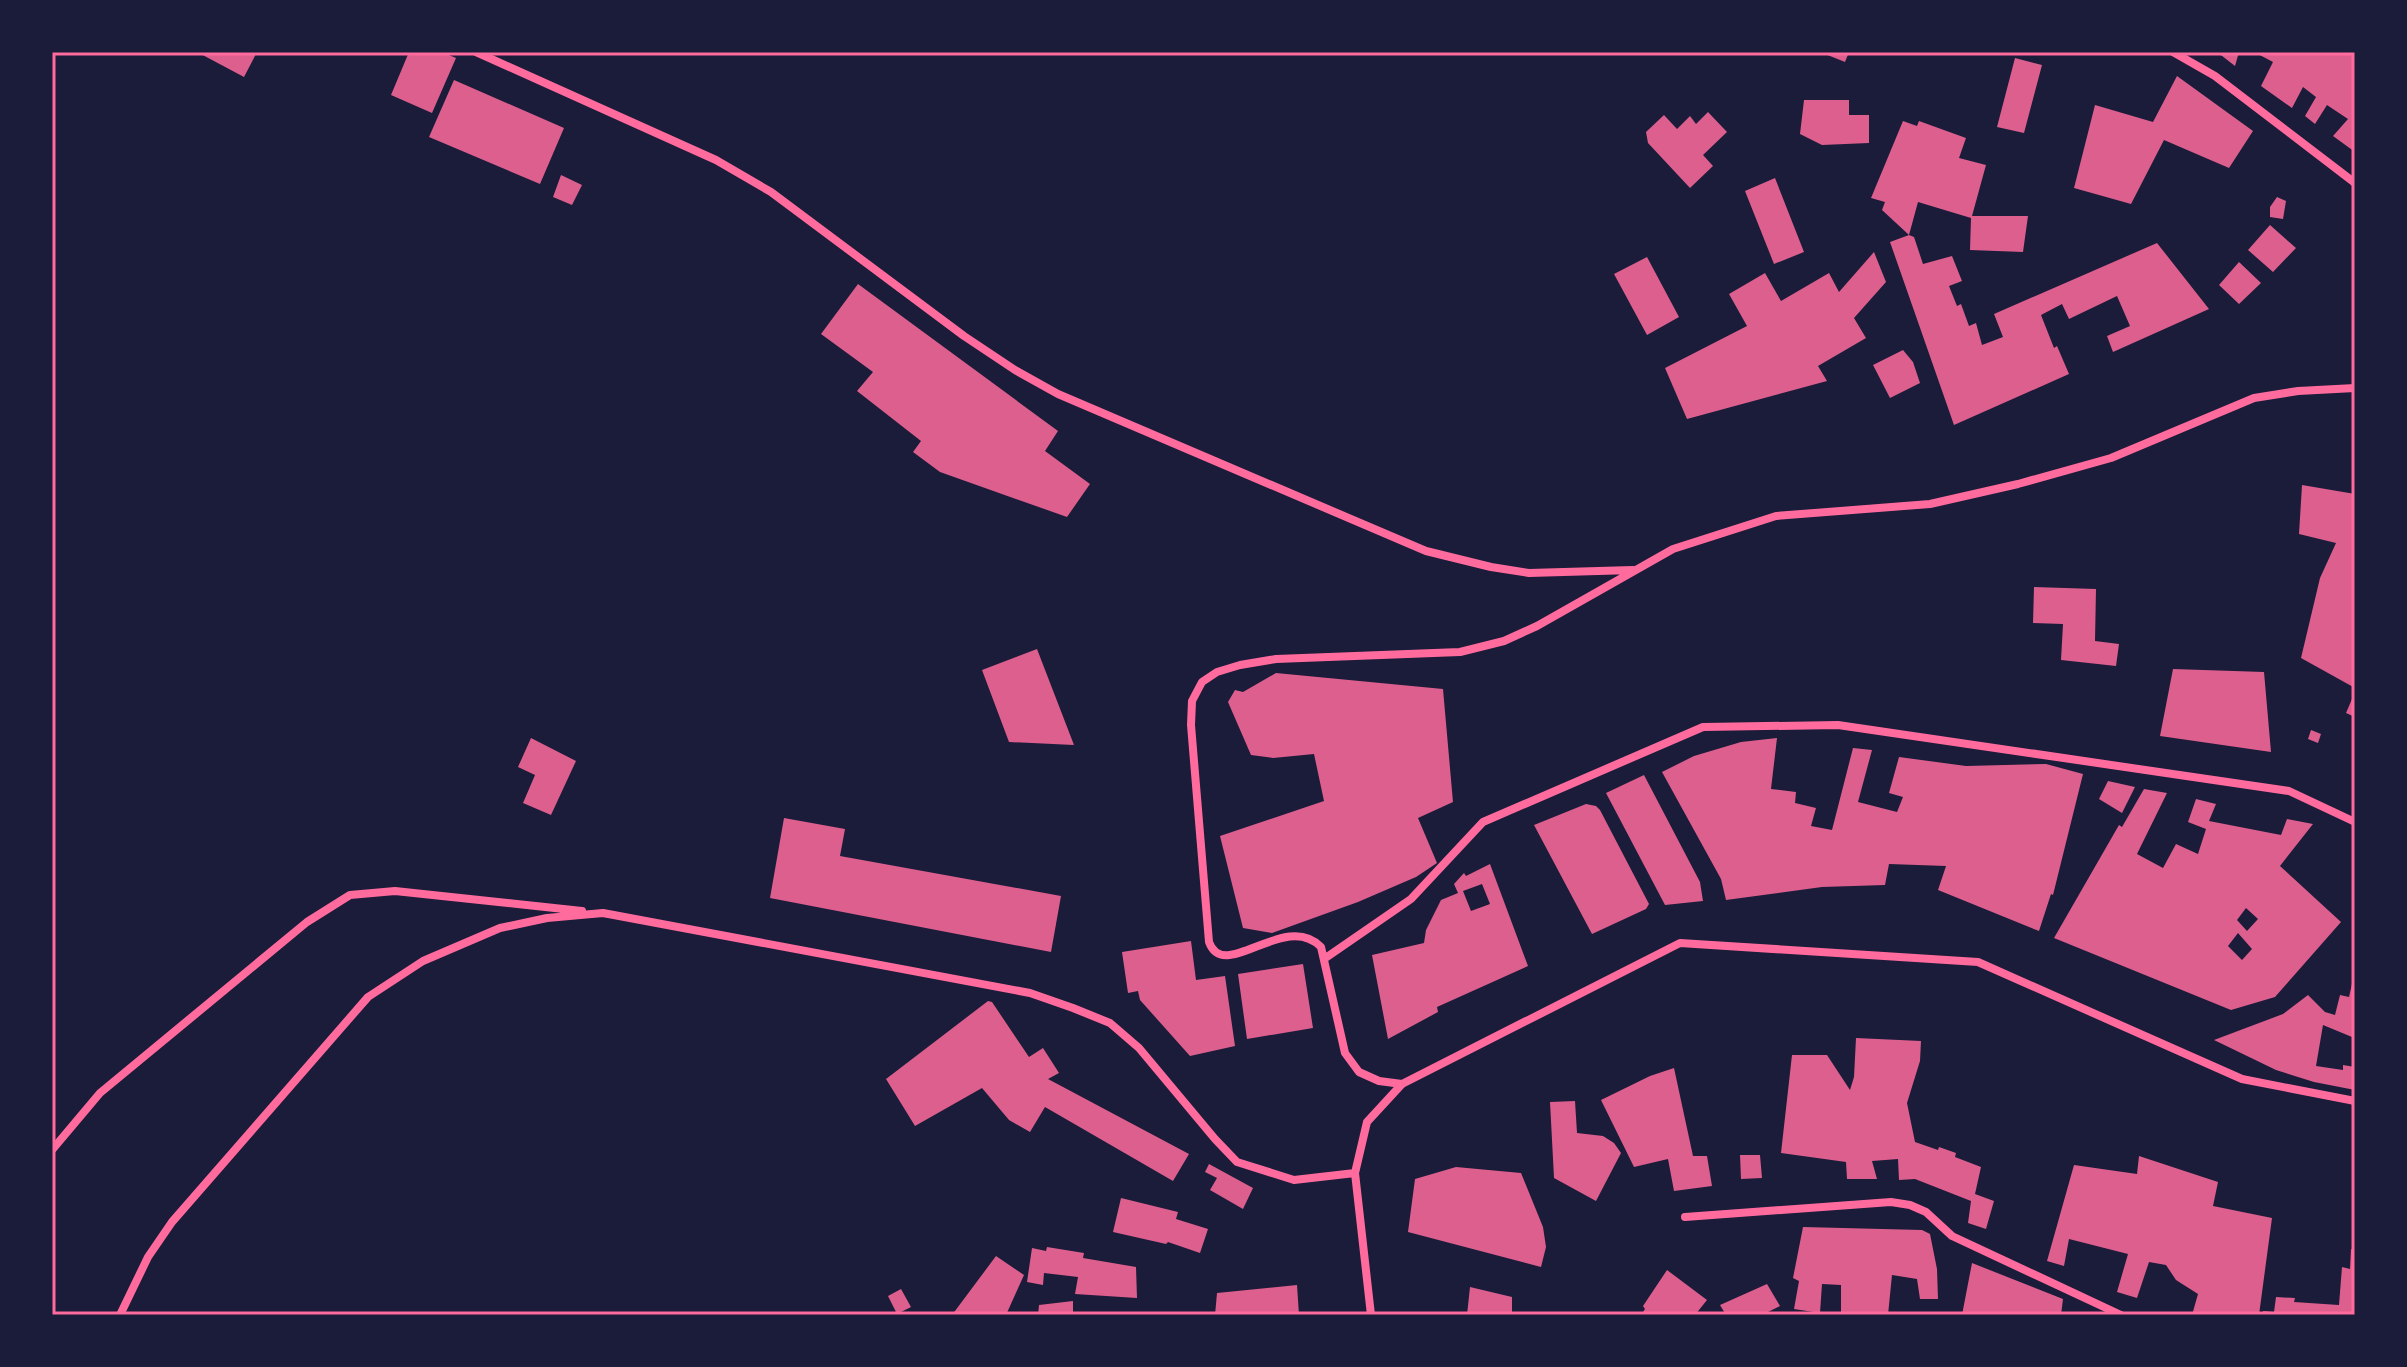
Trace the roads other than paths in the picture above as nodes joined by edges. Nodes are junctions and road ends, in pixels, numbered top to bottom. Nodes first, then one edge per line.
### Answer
1 (476, 52) edge
2 (2173, 52) edge
3 (2355, 183) edge
4 (2355, 388) edge
5 (1633, 570) junction
6 (2355, 822) edge
7 (603, 913) junction
8 (1324, 959) junction
9 (1402, 1084) junction
10 (2355, 1101) edge
11 (52, 1150) edge
12 (1355, 1173) junction
13 (1685, 1217) dead end
14 (120, 1315) edge
15 (1371, 1315) edge
16 (2121, 1315) edge

1 - 5 street
2 - 3 street
4 - 5 street
5 - 8 street
6 - 8 street
7 - 11 street
7 - 12 street
7 - 14 street
8 - 9 street
9 - 10 street
9 - 12 street
12 - 15 street
13 - 16 street

